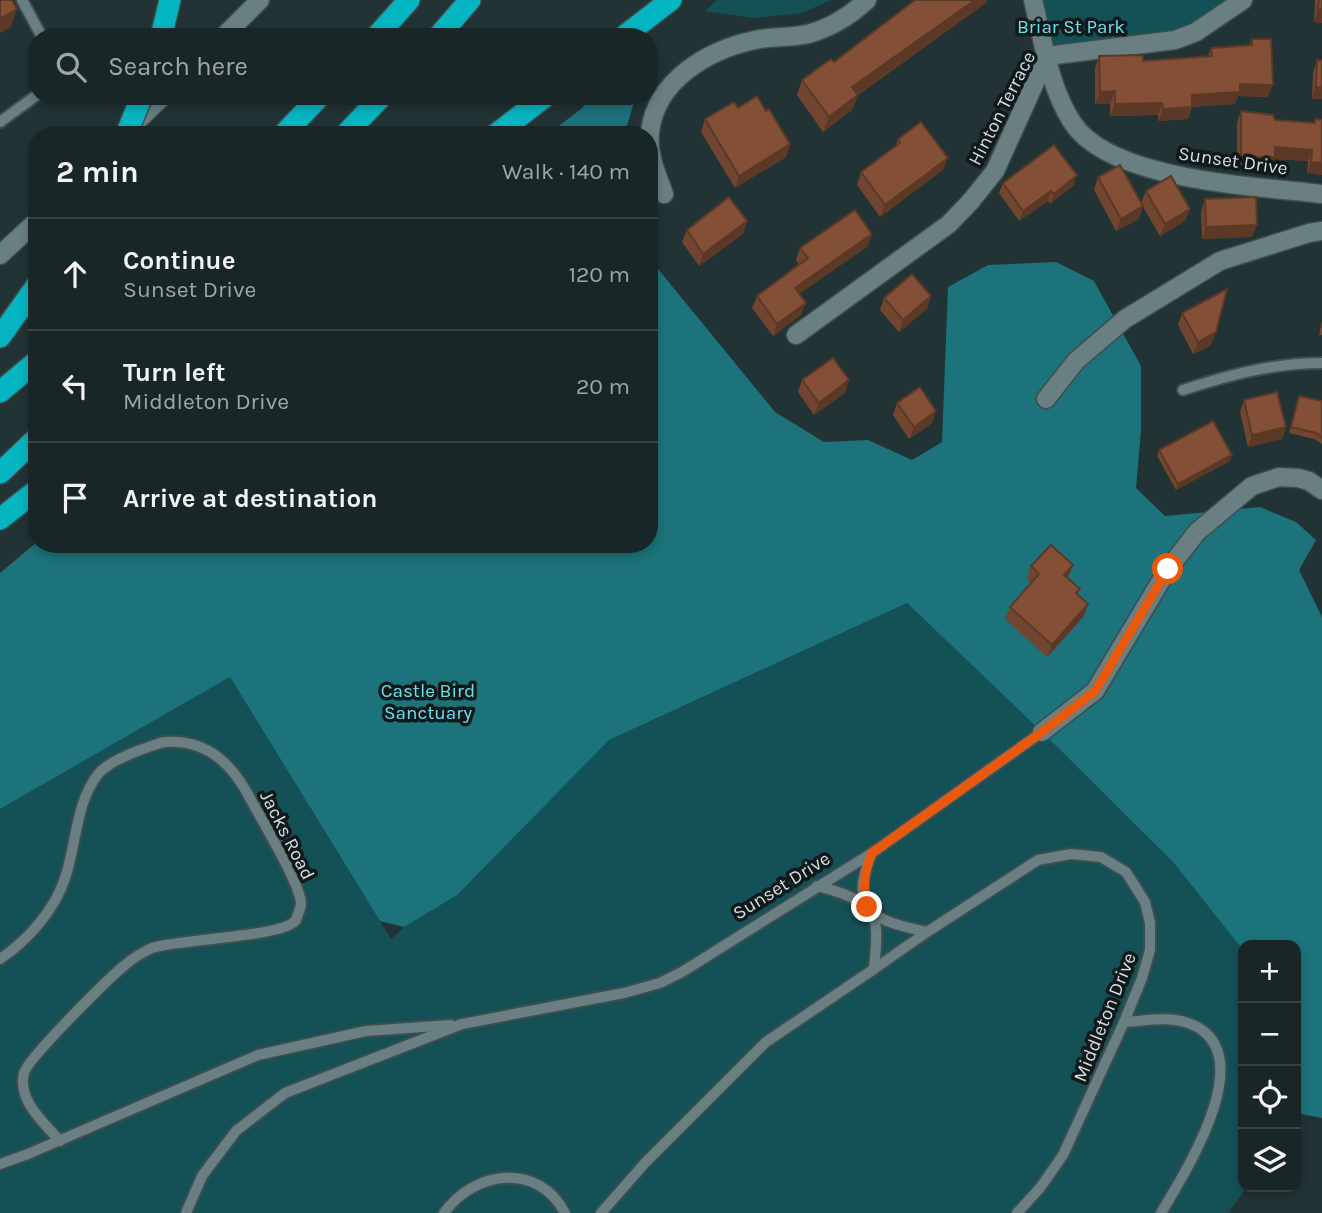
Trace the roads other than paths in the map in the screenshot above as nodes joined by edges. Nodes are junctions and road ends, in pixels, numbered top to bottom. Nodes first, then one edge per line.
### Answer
1 (22, 0) edge
2 (170, 0) edge
3 (409, 0) edge
4 (470, 0) edge
5 (671, 0) edge
6 (867, 0) edge
7 (1033, 0) edge
8 (258, 1) edge
9 (1233, 4) edge
10 (37, 28) edge
11 (163, 28) edge
12 (232, 28) edge
13 (384, 28) edge
14 (447, 28) edge
15 (635, 28) edge
16 (1047, 56) junction
17 (28, 102) edge
18 (658, 103) edge
19 (138, 105) edge
20 (154, 105) edge
21 (311, 105) edge
22 (373, 105) edge
23 (533, 105) edge
24 (657, 105) edge
25 (0, 122) edge
26 (129, 126) edge
27 (134, 126) edge
28 (292, 126) edge
29 (354, 126) edge
30 (507, 126) edge
31 (652, 126) edge
32 (658, 176) edge
33 (664, 194) dead end
34 (1322, 194) edge
35 (28, 229) edge
36 (1322, 231) edge
37 (0, 255) edge
38 (28, 298) edge
39 (5, 330) edge
40 (796, 335) dead end
41 (1322, 362) edge
42 (28, 369) edge
43 (1183, 390) dead end
44 (0, 392) edge
45 (1046, 399) dead end
46 (28, 447) edge
47 (0, 473) edge
48 (1322, 490) edge
49 (28, 497) edge
50 (0, 519) edge
51 (1042, 732) joint
52 (872, 853) junction
53 (817, 886) junction
54 (867, 907) junction
55 (927, 932) junction
56 (0, 959) edge
57 (874, 969) junction
58 (1124, 1023) junction
59 (462, 1024) junction
60 (60, 1141) junction
61 (0, 1164) edge
62 (186, 1213) edge
63 (444, 1213) edge
64 (565, 1213) edge
65 (601, 1213) edge
66 (1017, 1213) edge
67 (1161, 1213) edge

1 - 10 lane
2 - 11 highway
3 - 13 highway
4 - 14 highway
5 - 15 highway
6 - 18 street
7 - 16 street, Sunset Drive
8 - 12 street
9 - 16 street, Hinton Terrace
16 - 34 street, Sunset Drive
16 - 40 street, Hinton Terrace
17 - 25 lane
19 - 26 highway, bridge
20 - 27 street
21 - 28 highway
22 - 29 highway
23 - 30 highway
24 - 31 street
32 - 33 street
35 - 37 street
36 - 45 street
38 - 39 highway
41 - 43 lane
42 - 44 highway
46 - 47 highway
48 - 51 street, Sunset Drive
49 - 50 highway
51 - 52 lane, Sunset Drive
52 - 53 lane, Sunset Drive
52 - 54 lane
53 - 54 lane
53 - 59 lane, Sunset Drive
54 - 55 lane
54 - 57 lane
55 - 57 lane, Middleton Drive
55 - 58 lane, Middleton Drive
56 - 60 lane, Jacks Road
57 - 65 lane, Middleton Drive
58 - 66 lane, Middleton Drive
58 - 67 lane
59 - 60 lane
59 - 62 lane, Sunset Drive
60 - 61 lane
63 - 64 lane

